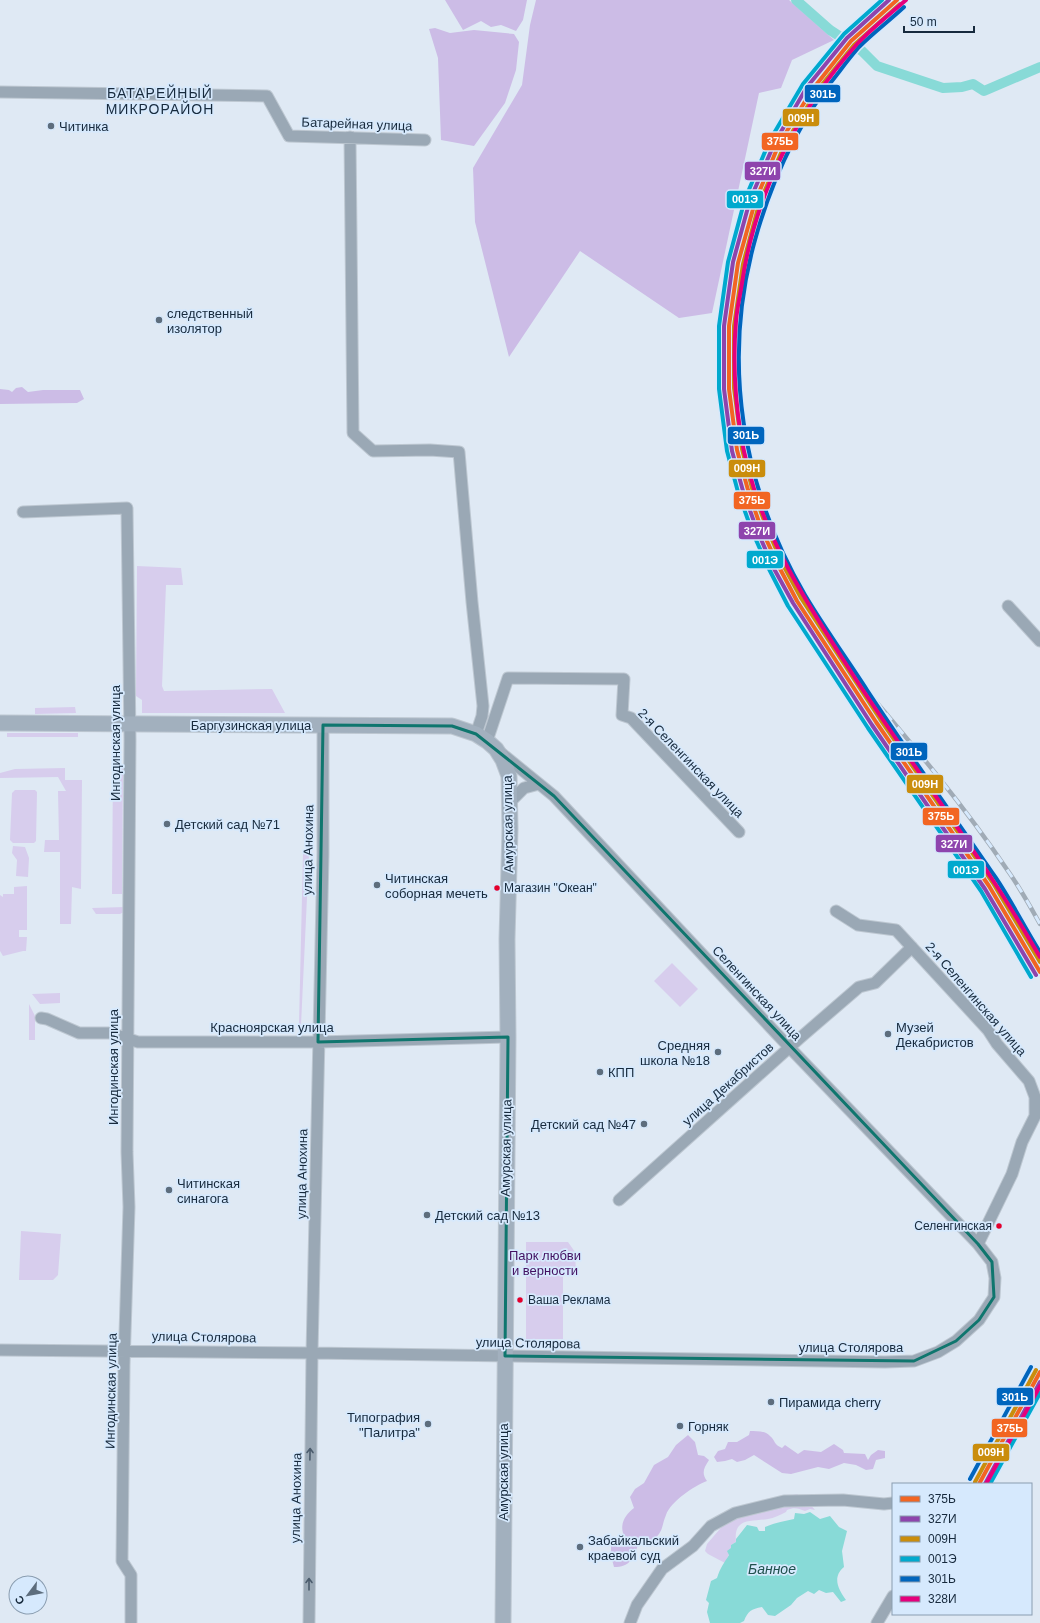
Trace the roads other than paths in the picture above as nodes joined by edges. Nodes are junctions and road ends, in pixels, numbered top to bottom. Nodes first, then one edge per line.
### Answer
1 (0, 92) edge
2 (350, 137) junction
3 (425, 140) dead end
4 (23, 512) dead end
5 (1008, 606) dead end
6 (1040, 640) edge
7 (0, 723) edge
8 (130, 724) junction
9 (323, 726) junction
10 (486, 741) junction
11 (539, 784) junction
12 (510, 802) junction
13 (739, 832) dead end
14 (836, 911) dead end
15 (912, 947) junction
16 (41, 1018) dead end
17 (508, 1037) junction
18 (127, 1039) junction
19 (318, 1042) junction
20 (789, 1047) junction
21 (619, 1200) dead end
22 (980, 1241) junction
23 (992, 1262) joint
24 (0, 1350) edge
25 (125, 1350) junction
26 (312, 1353) junction
27 (504, 1356) junction
28 (892, 1503) edge
29 (892, 1598) edge
30 (131, 1623) edge
31 (309, 1623) edge
32 (503, 1623) edge
33 (630, 1623) edge
34 (878, 1623) edge

1 - 2 street, Батарейная улица
2 - 3 street, Батарейная улица
2 - 10 street
4 - 8 street, Ингодинская улица
5 - 6 street
7 - 8 main road, Баргузинская улица
8 - 9 main road, Баргузинская улица
8 - 18 street, Ингодинская улица
9 - 10 main road, Баргузинская улица
9 - 19 street, улица Анохина
10 - 11 street, Селенгинская улица
10 - 12 main road, Амурская улица
10 - 13 street, 2-я Селенгинская улица
11 - 12 street
11 - 20 street, Селенгинская улица
12 - 17 main road, Амурская улица
14 - 15 street, 2-я Селенгинская улица
15 - 20 street, улица Декабристов
15 - 22 street, 2-я Селенгинская улица
16 - 18 street, Красноярская улица
17 - 19 street, Красноярская улица
17 - 27 main road, Амурская улица
18 - 19 street, Красноярская улица
18 - 25 street, Ингодинская улица
19 - 26 street, улица Анохина
20 - 21 street, улица Декабристов
20 - 22 street, Селенгинская улица
22 - 23 street, Селенгинская улица
23 - 27 street, улица Столярова
24 - 25 street, улица Столярова
25 - 26 street, улица Столярова
25 - 30 street, Ингодинская улица
26 - 27 street, улица Столярова
31 -> 26 street, улица Анохина
27 - 32 main road, Амурская улица
28 - 33 street
29 - 34 street

